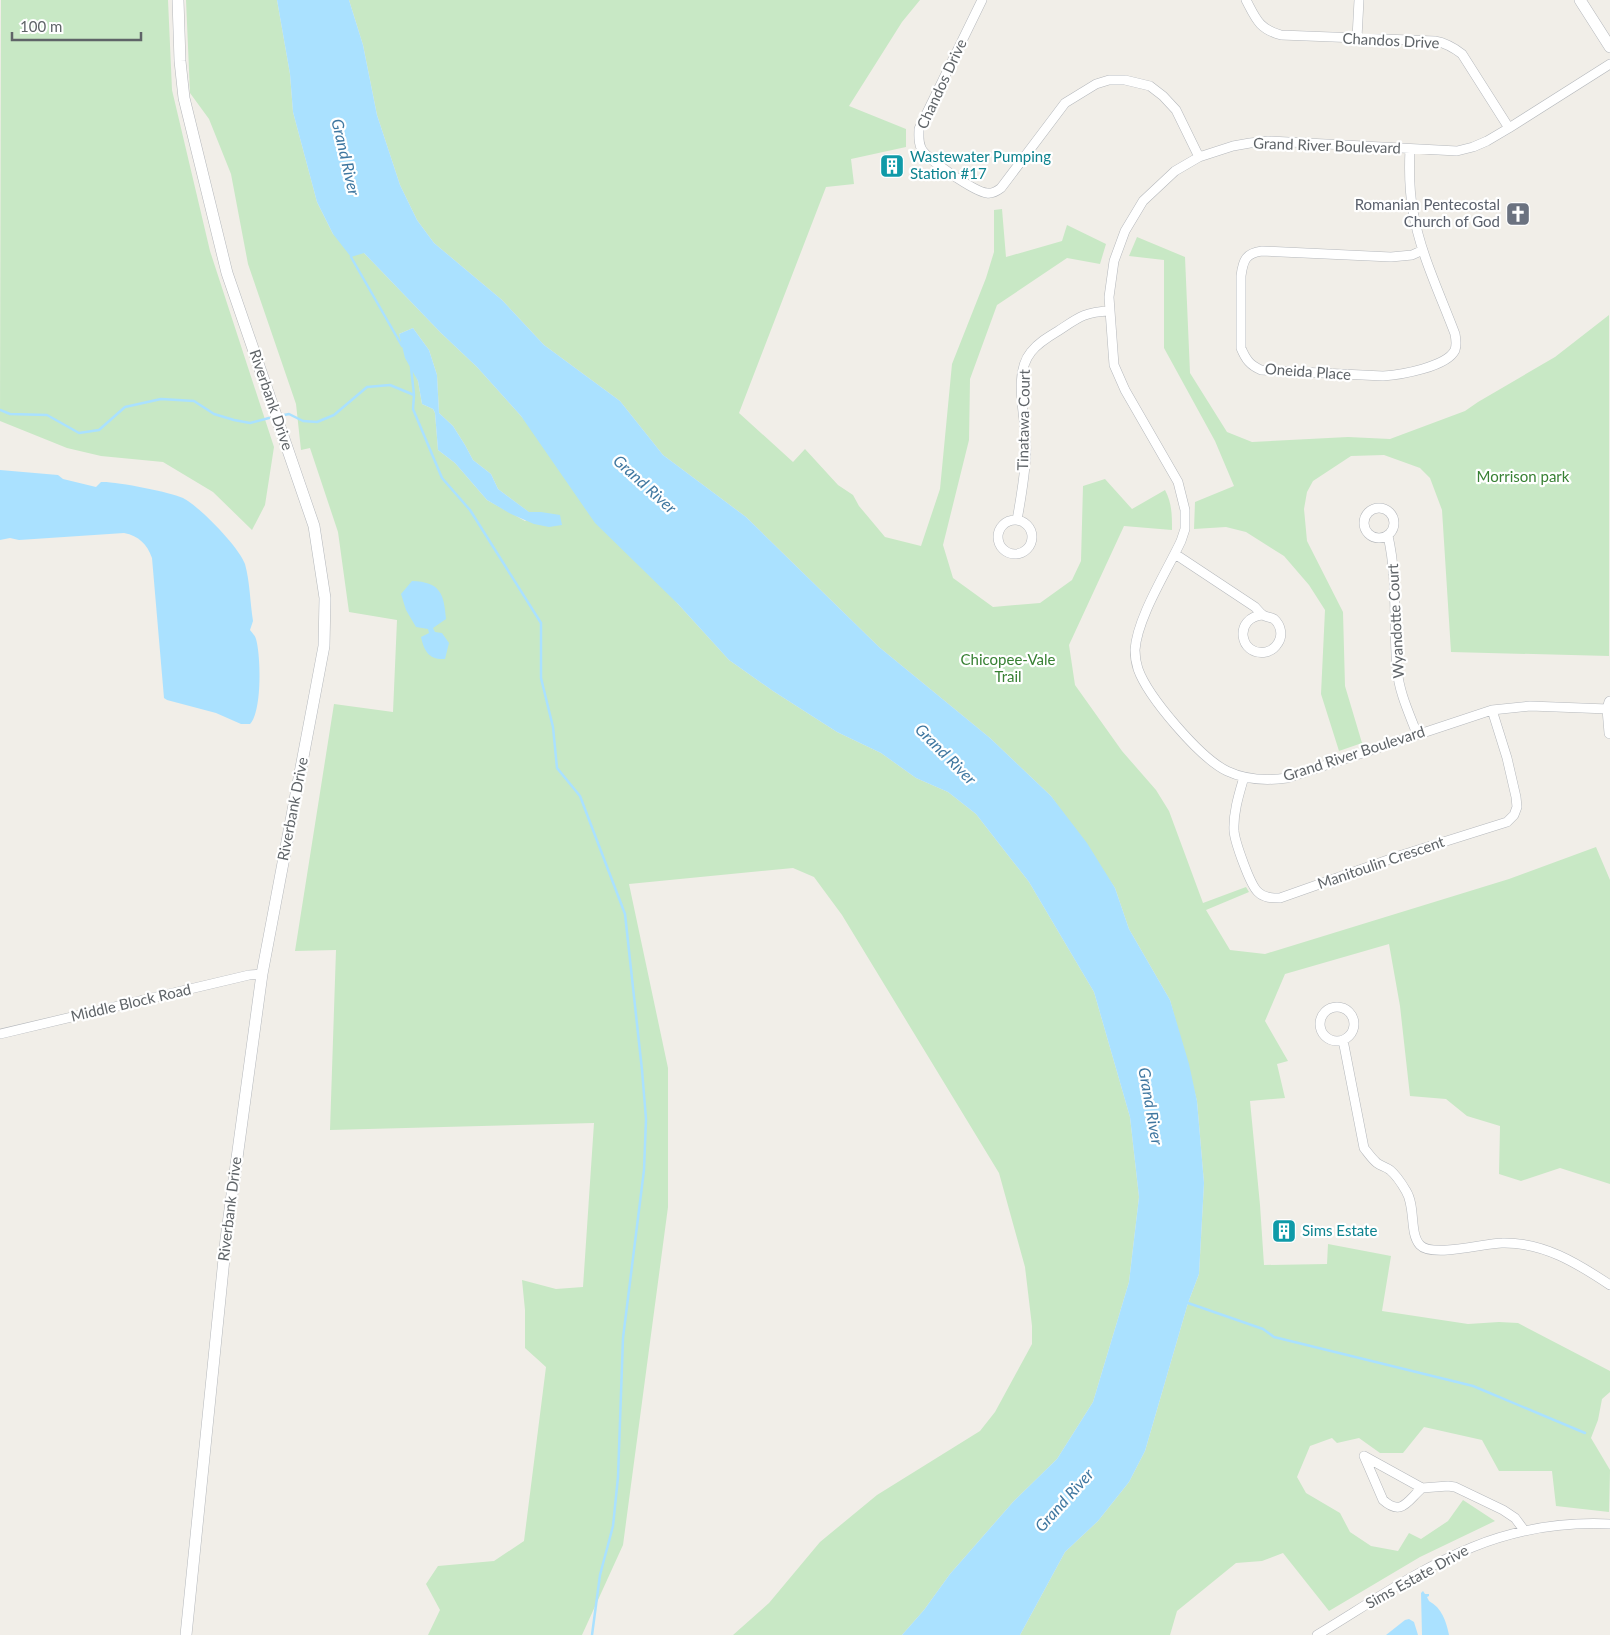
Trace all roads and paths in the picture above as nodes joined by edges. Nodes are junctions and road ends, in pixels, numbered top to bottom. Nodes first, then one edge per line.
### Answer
1 (178, 0) edge
2 (982, 0) edge
3 (1246, 0) edge
4 (1359, 0) edge
5 (1580, 0) edge
6 (1357, 38) junction
7 (1610, 47) edge
8 (1610, 64) edge
9 (1509, 128) junction
10 (1410, 149) junction
11 (1199, 157) junction
12 (1423, 250) junction
13 (1109, 311) junction
14 (1017, 520) dead end
15 (1388, 536) dead end
16 (1175, 554) junction
17 (1264, 615) junction
18 (1609, 706) edge
19 (1492, 710) junction
20 (1610, 733) edge
21 (1417, 734) junction
22 (1244, 777) junction
23 (262, 974) junction
24 (0, 1034) edge
25 (1343, 1040) dead end
26 (1610, 1285) edge
27 (1422, 1488) junction
28 (1610, 1524) edge
29 (1524, 1530) junction
30 (186, 1635) edge
31 (1318, 1635) edge

1 - 23 street, Riverbank Drive
2 - 11 street, Chandos Drive
3 - 6 street, Chandos Drive
4 - 6 street
5 - 7 street
6 - 9 street, Chandos Drive
8 - 9 street, Grand River Boulevard
9 - 10 street, Grand River Boulevard
10 - 11 street, Grand River Boulevard
10 - 12 street, Oneida Place
11 - 13 street, Grand River Boulevard
12 - 12 street, Oneida Place
13 - 14 street, Tinatawa Court
13 - 16 street, Grand River Boulevard
15 - 21 street, Wyandotte Court
16 - 17 street
16 - 22 street, Grand River Boulevard
17 - 17 street
18 - 19 street, Grand River Boulevard
18 - 20 street
19 - 21 street, Grand River Boulevard
19 - 22 street, Manitoulin Crescent
21 - 22 street, Grand River Boulevard
23 - 24 street, Middle Block Road
23 - 30 street, Riverbank Drive
25 - 26 street
27 - 27 street
27 - 29 street
28 - 29 street, Sims Estate Drive
29 - 31 street, Sims Estate Drive

